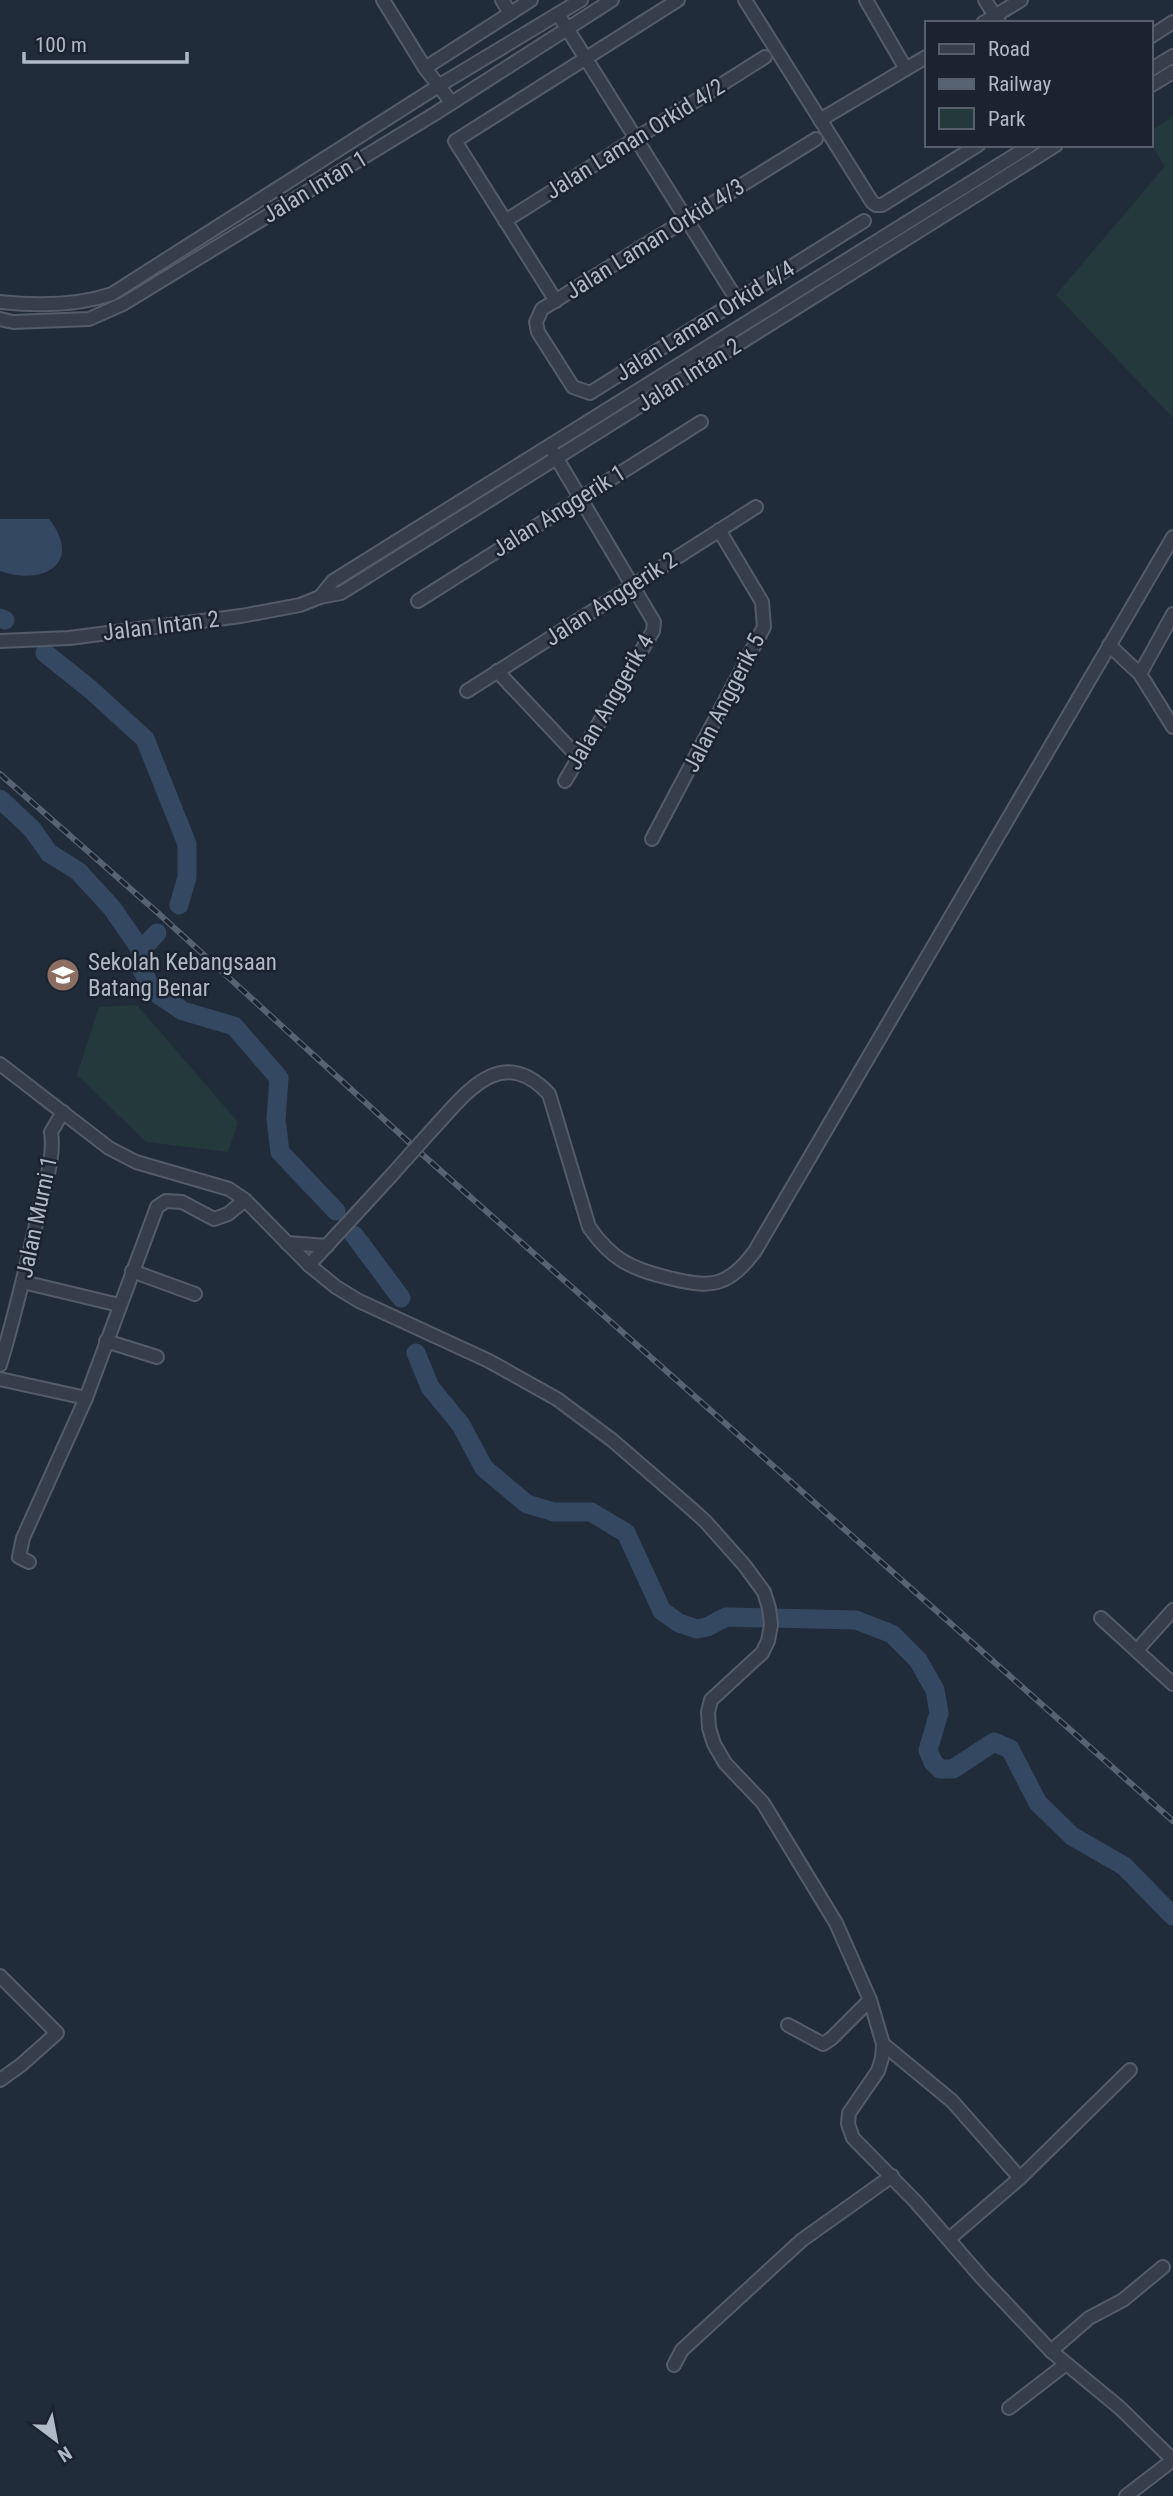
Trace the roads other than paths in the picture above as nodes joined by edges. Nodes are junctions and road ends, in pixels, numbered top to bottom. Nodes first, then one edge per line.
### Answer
1 (383, 0) edge
2 (502, 0) edge
3 (531, 0) edge
4 (581, 0) edge
5 (612, 0) edge
6 (678, 0) edge
7 (744, 0) edge
8 (866, 0) edge
9 (985, 0) edge
10 (1021, 0) edge
11 (510, 13) junction
12 (558, 14) junction
13 (992, 20) edge
14 (1173, 22) edge
15 (567, 29) junction
16 (1152, 36) edge
17 (1173, 56) edge
18 (765, 57) dead end
19 (925, 58) edge
20 (586, 60) junction
21 (425, 68) junction
22 (906, 69) junction
23 (1152, 69) edge
24 (1173, 72) edge
25 (440, 85) junction
26 (1152, 85) edge
27 (451, 102) junction
28 (820, 120) junction
29 (636, 139) junction
30 (816, 139) dead end
31 (975, 147) edge
32 (1028, 147) edge
33 (1053, 147) edge
34 (687, 220) junction
35 (505, 221) junction
36 (864, 221) dead end
37 (737, 300) junction
38 (556, 301) junction
39 (0, 302) edge
40 (0, 319) edge
41 (555, 358) joint
42 (701, 422) dead end
43 (549, 445) junction
44 (556, 458) junction
45 (580, 498) junction
46 (755, 507) dead end
47 (719, 530) junction
48 (1173, 537) edge
49 (633, 585) junction
50 (320, 597) junction
51 (418, 601) dead end
52 (1173, 614) edge
53 (0, 641) edge
54 (1109, 645) junction
55 (497, 671) junction
56 (1140, 674) junction
57 (467, 691) dead end
58 (1173, 727) edge
59 (578, 757) junction
60 (565, 781) dead end
61 (652, 839) dead end
62 (0, 1064) edge
63 (63, 1112) junction
64 (245, 1200) junction
65 (287, 1242) junction
66 (327, 1246) junction
67 (309, 1265) junction
68 (132, 1271) junction
69 (23, 1282) junction
70 (335, 1287) junction
71 (195, 1294) dead end
72 (119, 1305) junction
73 (106, 1341) junction
74 (157, 1357) dead end
75 (0, 1365) edge
76 (0, 1379) edge
77 (86, 1398) junction
78 (29, 1562) dead end
79 (1173, 1610) edge
80 (1101, 1618) dead end
81 (1137, 1650) junction
82 (1173, 1684) edge
83 (0, 1976) edge
84 (870, 2000) junction
85 (788, 2025) dead end
86 (883, 2045) junction
87 (1129, 2070) dead end
88 (0, 2080) edge
89 (892, 2176) junction
90 (1020, 2178) junction
91 (949, 2239) junction
92 (1163, 2266) dead end
93 (1051, 2351) junction
94 (1066, 2364) junction
95 (674, 2365) dead end
96 (1009, 2408) dead end
97 (1173, 2460) edge
98 (1126, 2496) edge

1 - 21 street
2 - 11 street
3 - 11 street
4 - 12 street, Jalan Intan 1
5 - 15 street, Jalan Intan 1
6 - 20 street
7 - 28 street
8 - 22 street
9 - 13 street
10 - 13 street
11 - 21 street
12 - 15 street
12 - 25 street, Jalan Intan 1
14 - 16 street
15 - 20 street
15 - 27 street, Jalan Intan 1
17 - 23 street
18 - 29 street, Jalan Laman Orkid 4/2
19 - 22 street
20 - 29 street
20 - 35 street
21 - 25 street
22 - 28 street
24 - 26 street
25 - 27 street
25 - 39 street, Jalan Intan 1
27 - 40 street, Jalan Intan 1
28 - 31 street
29 - 34 street
29 - 35 street, Jalan Laman Orkid 4/2
30 - 34 street, Jalan Laman Orkid 4/3
32 - 43 street, Jalan Intan 2
33 - 44 street, Jalan Intan 2
34 - 37 street
34 - 38 street, Jalan Laman Orkid 4/3
35 - 38 street
36 - 37 street, Jalan Laman Orkid 4/4
37 - 41 street, Jalan Laman Orkid 4/4
38 - 41 street, Jalan Laman Orkid 4/3
42 - 45 street, Jalan Anggerik 1
43 - 44 street
43 - 50 street, Jalan Intan 2
44 - 45 street
44 - 50 street, Jalan Intan 2
45 - 49 street
45 - 51 street, Jalan Anggerik 1
46 - 47 street, Jalan Anggerik 2
47 - 49 street, Jalan Anggerik 2
47 - 61 street, Jalan Anggerik 5
48 - 54 street
49 - 55 street, Jalan Anggerik 2
49 - 59 street, Jalan Anggerik 4
50 - 53 street, Jalan Intan 2
52 - 56 street
54 - 56 street
54 - 66 street, bridge
55 - 57 street, Jalan Anggerik 2
55 - 59 street
56 - 58 street
59 - 60 street, Jalan Anggerik 4
62 - 63 street
63 - 64 street
63 - 69 street, Jalan Murni 1
64 - 65 street
64 - 68 street
65 - 66 street
65 - 67 street
66 - 67 street
66 - 70 street
67 - 70 street
68 - 71 street
68 - 72 street
69 - 72 street
69 - 75 street, Jalan Murni 1
70 - 84 street
72 - 73 street
73 - 74 street
73 - 77 street
76 - 77 street
77 - 78 street
79 - 81 street
80 - 81 street
81 - 82 street
83 - 88 street
84 - 85 street
84 - 86 street
86 - 89 street
86 - 90 street
87 - 90 street
89 - 91 street
89 - 95 street
90 - 91 street
91 - 93 street
92 - 93 street
93 - 94 street
94 - 96 street
94 - 97 street
97 - 98 street

